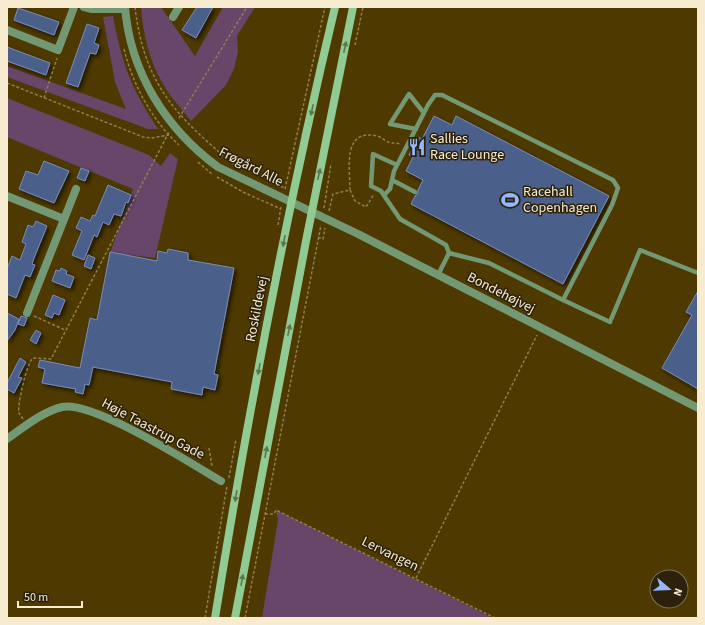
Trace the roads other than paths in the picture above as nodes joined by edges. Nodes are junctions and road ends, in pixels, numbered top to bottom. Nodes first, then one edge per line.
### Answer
1 (74, 7) edge
2 (84, 7) edge
3 (179, 7) edge
4 (335, 7) edge
5 (353, 7) edge
6 (125, 8) edge
7 (173, 18) dead end
8 (7, 30) edge
9 (424, 113) junction
10 (416, 129) junction
11 (398, 165) junction
12 (392, 180) junction
13 (76, 189) dead end
14 (415, 192) dead end
15 (384, 195) junction
16 (7, 196) edge
17 (292, 203) junction
18 (312, 212) junction
19 (64, 219) junction
20 (449, 253) junction
21 (698, 273) edge
22 (438, 275) junction
23 (563, 300) junction
24 (27, 313) road end
25 (698, 408) edge
26 (7, 439) edge
27 (221, 480) road end
28 (215, 618) edge
29 (235, 618) edge

1 - 8 street
2 - 6 street
3 - 7 street
4 -> 17 main road, Roskildevej
18 -> 5 main road
6 - 17 street, Frøgård Alle
9 - 10 lane
9 - 10 lane
9 - 23 lane
10 - 11 lane
11 - 12 lane
11 - 15 lane
12 - 14 lane
12 - 15 lane
13 - 19 street
15 - 20 lane
16 - 19 street
17 - 18 street, Bondehøjvej
17 -> 28 main road, Roskildevej
18 - 22 street, Bondehøjvej
29 -> 18 main road
19 - 24 street
20 - 22 lane
20 - 23 lane
21 - 23 lane
22 - 25 street, Bondehøjvej
26 - 27 street, Høje Taastrup Gade

